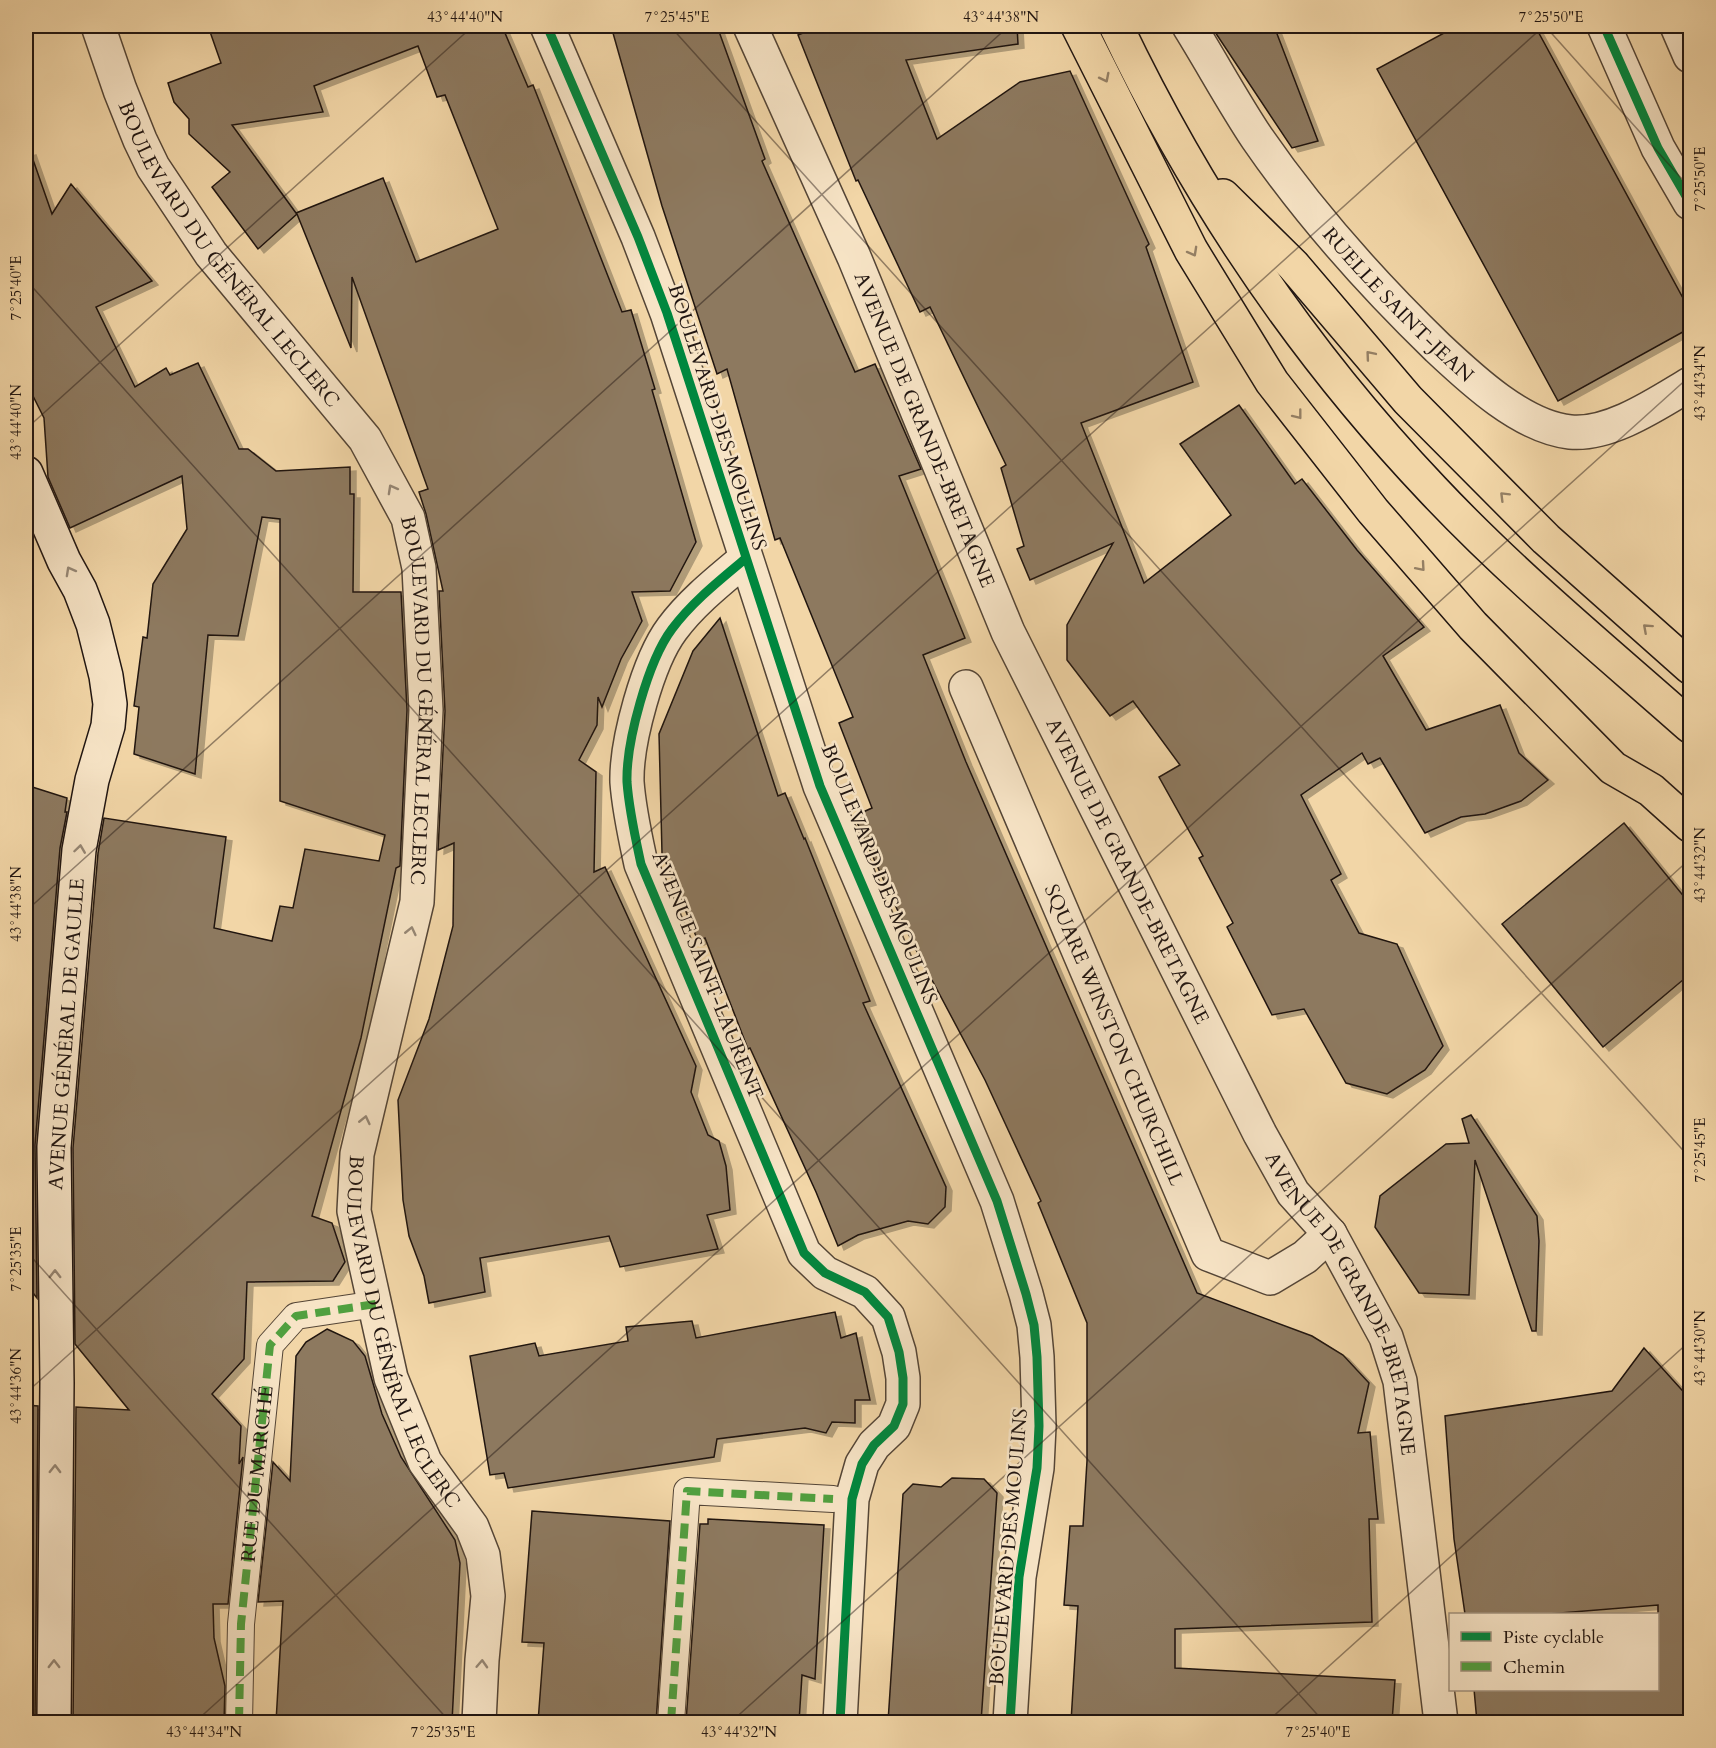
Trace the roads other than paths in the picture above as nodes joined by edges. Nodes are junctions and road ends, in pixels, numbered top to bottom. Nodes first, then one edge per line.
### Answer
1 (98, 26) edge
2 (547, 26) edge
3 (750, 26) edge
4 (1078, 26) edge
5 (1116, 26) edge
6 (1189, 26) edge
7 (1604, 26) edge
8 (1677, 26) edge
9 (1690, 56) edge
10 (1188, 160) junction
11 (1690, 203) edge
12 (1690, 384) edge
13 (26, 473) edge
14 (745, 559) junction
15 (1690, 668) edge
16 (966, 687) dead end
17 (1690, 726) edge
18 (1690, 825) edge
19 (1330, 1234) junction
20 (376, 1304) junction
21 (833, 1498) dead end
22 (54, 1722) edge
23 (239, 1722) edge
24 (479, 1722) edge
25 (671, 1722) edge
26 (840, 1722) edge
27 (1010, 1722) edge
28 (1441, 1722) edge

20 -> 1 street, BOULEVARD DU GÉNÉRAL LECLERC
2 - 14 street, BOULEVARD DES MOULINS
3 - 19 street, AVENUE DE GRANDE-BRETAGNE
4 -> 18 main road
5 - 10 main road
6 - 12 street, RUELLE SAINT-JEAN
7 - 11 street
8 - 9 street
15 -> 10 main road
10 - 17 main road
22 -> 13 street, AVENUE GÉNÉRAL DE GAULLE
14 - 26 street, AVENUE SAINT-LAURENT
14 - 27 street, BOULEVARD DES MOULINS
16 - 19 street, SQUARE WINSTON CHURCHILL
19 - 28 street, AVENUE DE GRANDE-BRETAGNE
20 - 23 street, RUE DU MARCHÉ
24 -> 20 street, BOULEVARD DU GÉNÉRAL LECLERC
21 - 25 street

